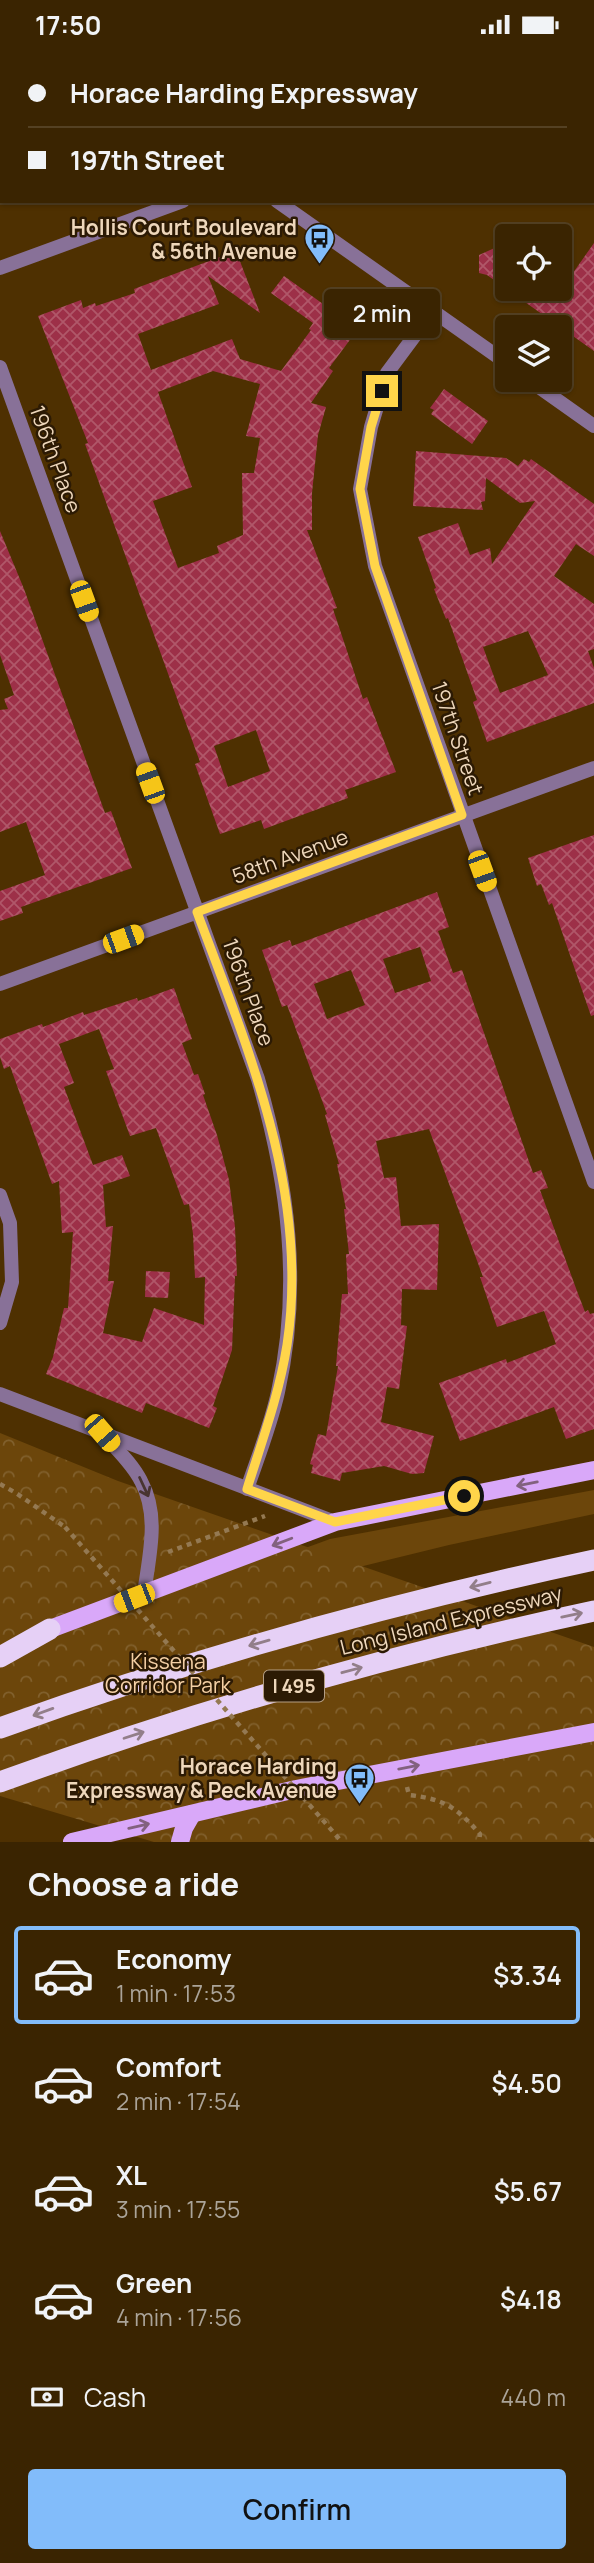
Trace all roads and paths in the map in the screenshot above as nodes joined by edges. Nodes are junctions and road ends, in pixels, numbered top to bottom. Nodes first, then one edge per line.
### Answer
1 (178, 203) edge
2 (279, 203) edge
3 (0, 268) edge
4 (433, 311) junction
5 (495, 355) edge
6 (0, 367) edge
7 (546, 392) edge
8 (594, 426) edge
9 (594, 768) edge
10 (462, 815) junction
11 (197, 912) junction
12 (0, 984) edge
13 (594, 1182) edge
14 (0, 1195) edge
15 (0, 1323) edge
16 (0, 1394) edge
17 (102, 1433) junction
18 (594, 1470) edge
19 (0, 1484) edge
20 (247, 1489) junction
21 (267, 1515) dead end
22 (335, 1522) junction
23 (172, 1550) dead end
24 (594, 1560) edge
25 (144, 1594) junction
26 (594, 1611) edge
27 (50, 1629) joint
28 (0, 1657) edge
29 (0, 1728) edge
30 (594, 1732) edge
31 (403, 1769) junction
32 (0, 1782) edge
33 (192, 1814) junction
34 (72, 1842) edge
35 (180, 1842) edge
36 (342, 1842) edge
37 (479, 1842) edge

1 - 3 street
2 - 4 street
4 - 5 street
4 - 10 street, 197th Street
6 - 11 street, 196th Place
7 - 8 street
9 - 10 street, 58th Avenue
10 - 11 street, 58th Avenue
10 - 13 street, 197th Street
11 - 12 street, 58th Avenue
11 - 20 street, 196th Place
14 - 15 street
16 - 17 street
17 - 20 street
17 -> 25 street
18 -> 22 main road
19 - 36 path, bridge
20 - 22 street
21 - 23 path
22 -> 25 main road
24 -> 29 highway, Long Island Expressway / I 495
25 - 27 main road
32 -> 26 highway, Long Island Expressway / I 495
27 - 28 highway
31 -> 30 main road
31 - 33 main road
31 - 37 path
34 -> 33 main road
33 - 35 main road

